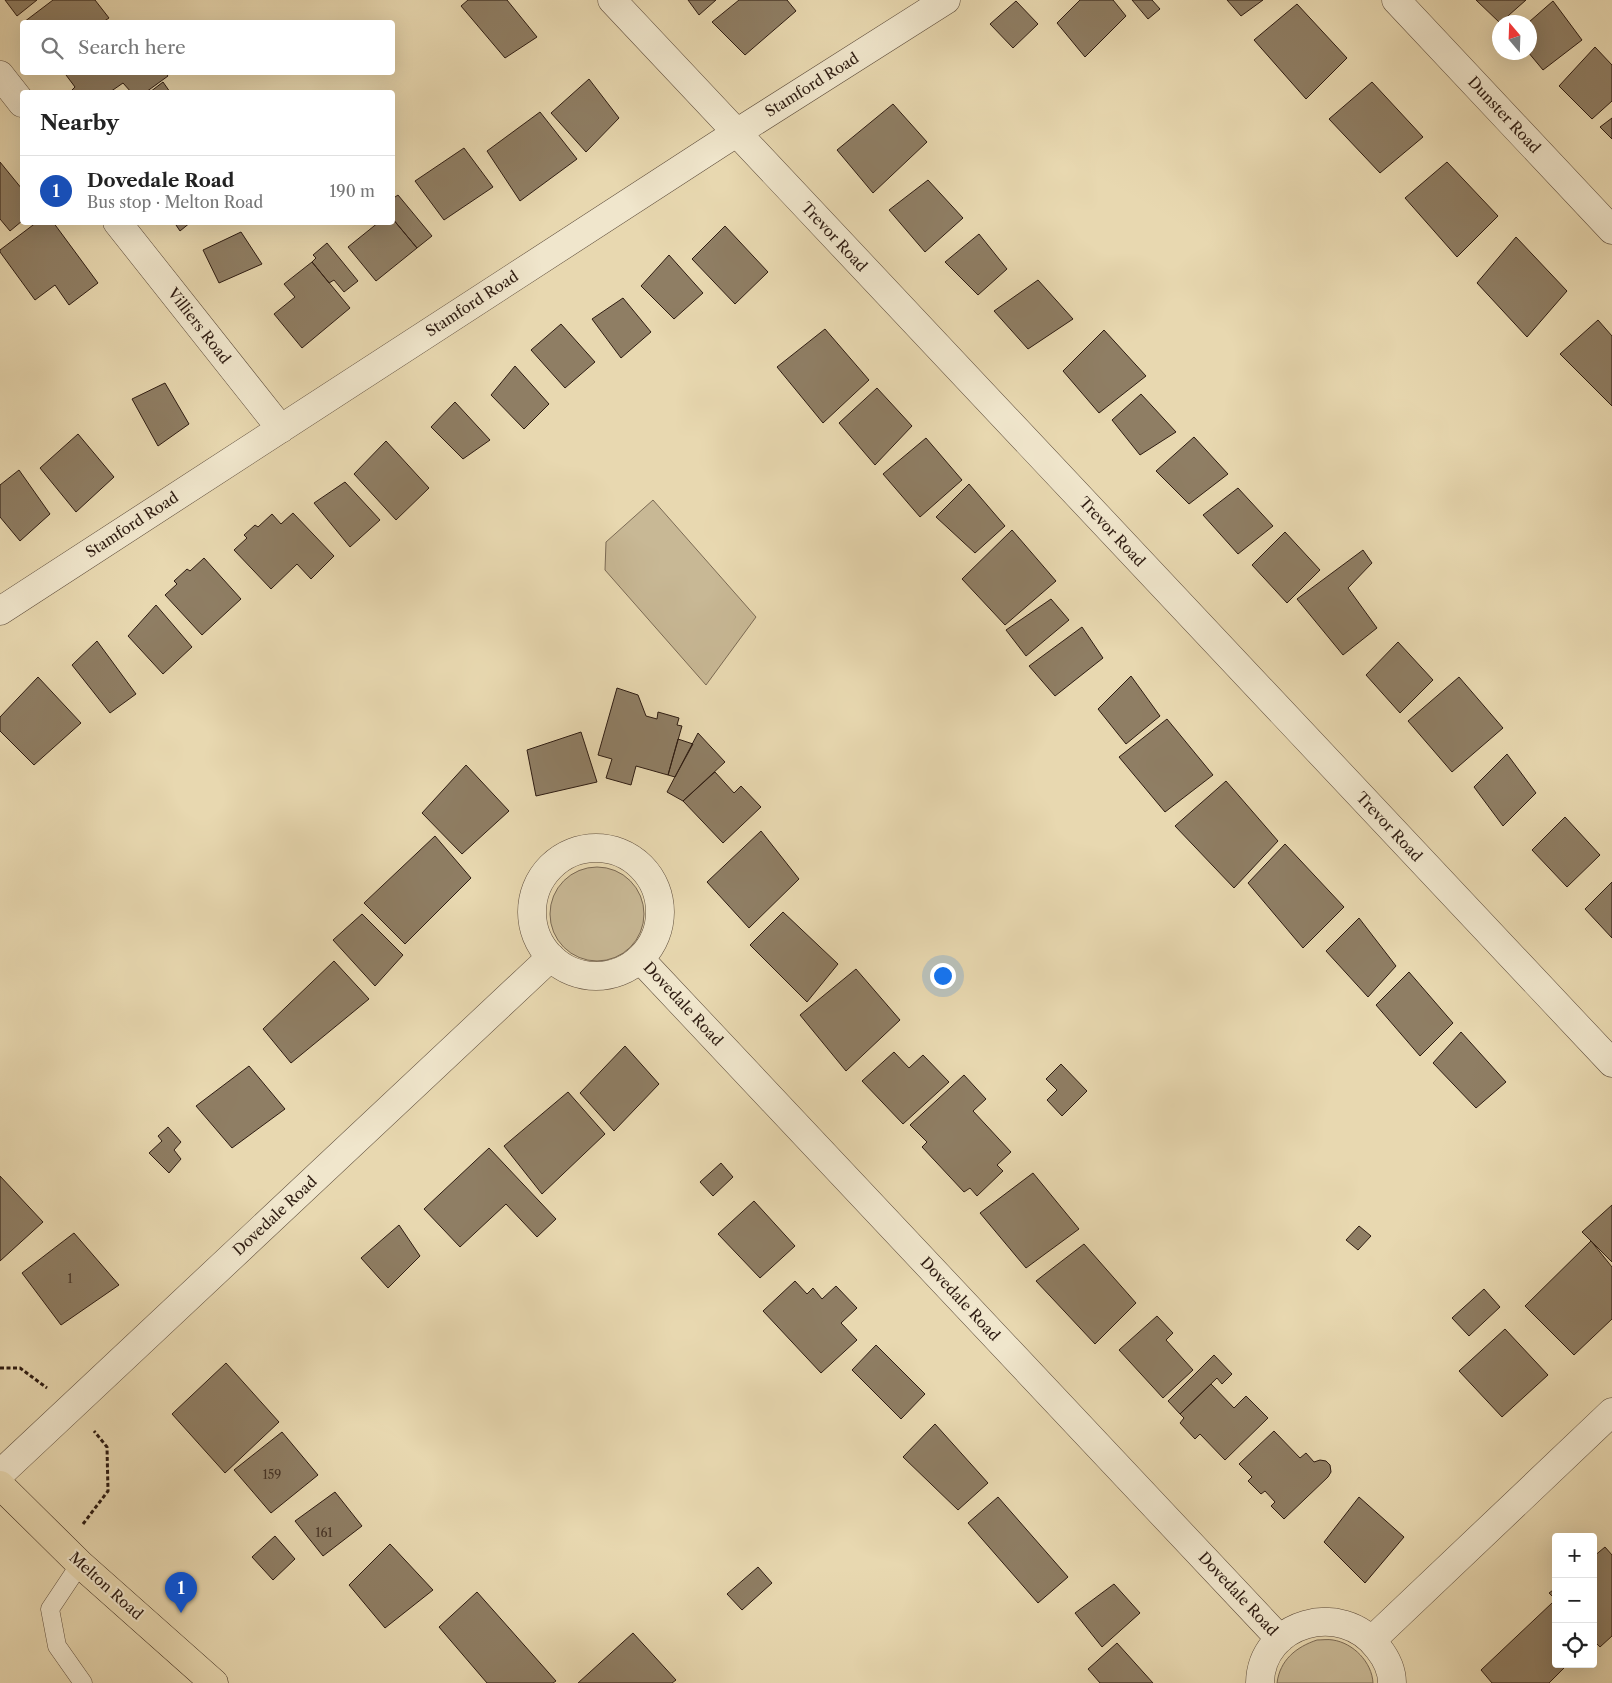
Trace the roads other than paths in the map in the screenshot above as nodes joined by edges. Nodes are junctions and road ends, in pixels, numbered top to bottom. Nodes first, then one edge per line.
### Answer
1 (612, 0) edge
2 (946, 0) edge
3 (1396, 0) edge
4 (0, 74) edge
5 (20, 100) edge
6 (736, 133) junction
7 (119, 225) edge
8 (1612, 230) edge
9 (281, 429) junction
10 (0, 611) edge
11 (551, 958) junction
12 (640, 959) junction
13 (1612, 1063) edge
14 (1612, 1412) edge
15 (0, 1474) edge
16 (0, 1485) edge
17 (80, 1564) junction
18 (1280, 1639) junction
19 (1372, 1640) junction
20 (83, 1683) edge
21 (214, 1683) edge
22 (1260, 1683) edge
23 (1392, 1683) edge

1 - 6 street, Trevor Road
2 - 6 street, Stamford Road
3 - 8 street, Dunster Road
4 - 5 street
6 - 9 street, Stamford Road
6 - 13 street, Trevor Road
7 - 9 street, Villiers Road
9 - 10 street, Stamford Road
11 - 12 street, Dovedale Road
11 - 12 street, Dovedale Road
11 - 15 street, Dovedale Road
12 - 18 street, Dovedale Road
14 - 19 street
16 - 17 main road, Melton Road
17 - 20 lane
17 - 21 main road, Melton Road
18 - 19 street, Dovedale Road
18 - 22 street, Dovedale Road
19 - 23 street, Dovedale Road

